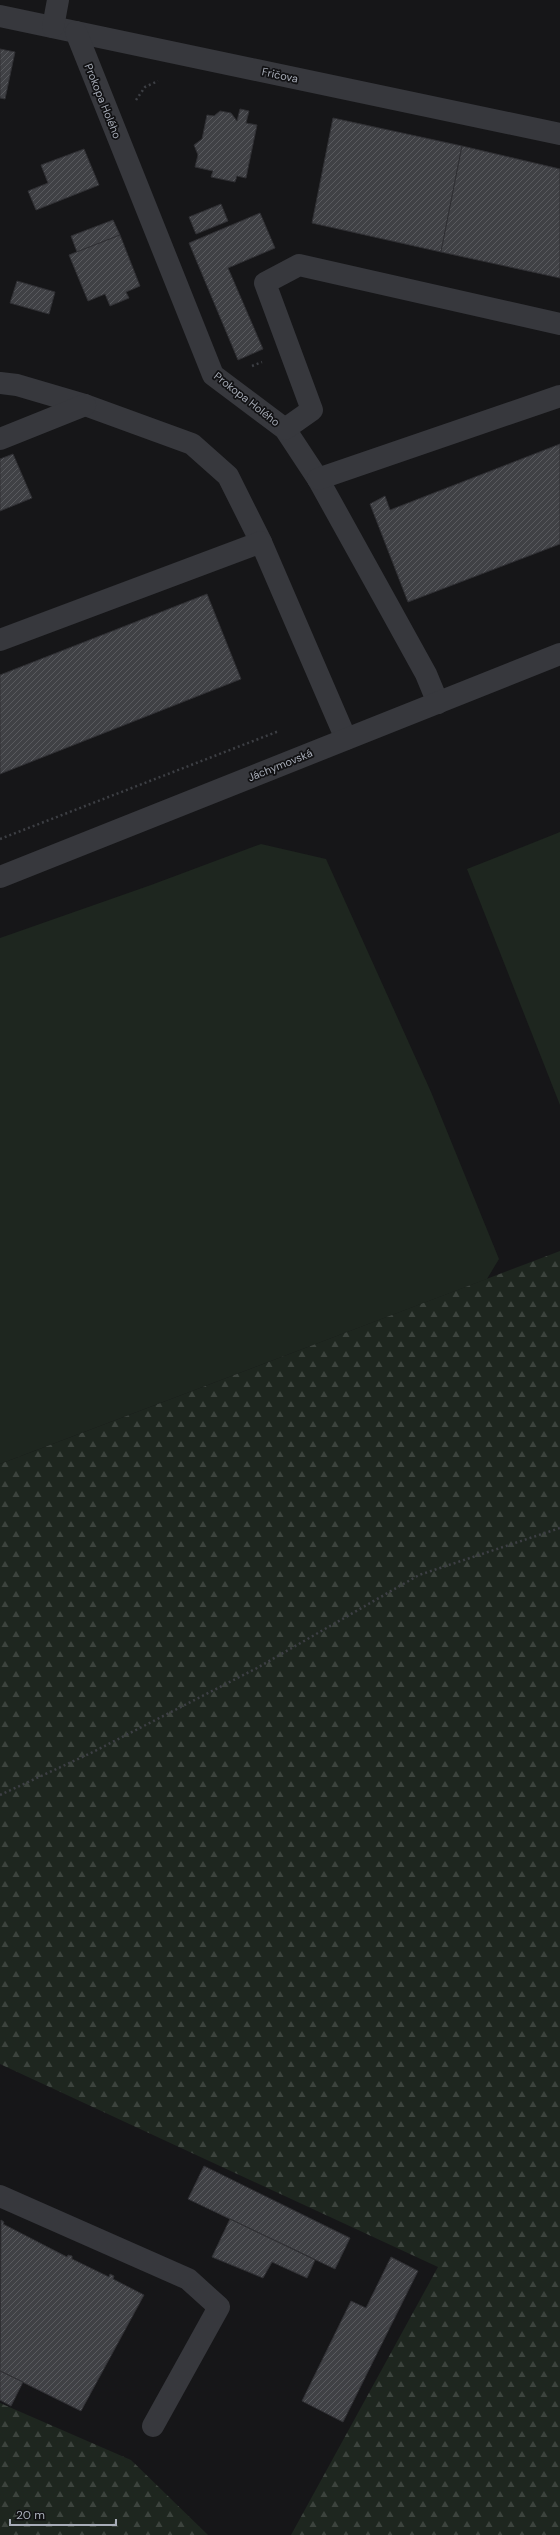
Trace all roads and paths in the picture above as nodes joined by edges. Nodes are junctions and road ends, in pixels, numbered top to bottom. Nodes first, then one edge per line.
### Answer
1 (58, 0) edge
2 (0, 16) edge
3 (53, 27) junction
4 (76, 32) junction
5 (163, 79) dead end
6 (134, 105) dead end
7 (560, 134) edge
8 (560, 324) edge
9 (265, 358) dead end
10 (246, 366) dead end
11 (0, 383) edge
12 (560, 396) edge
13 (85, 405) junction
14 (285, 429) junction
15 (0, 439) edge
16 (318, 480) junction
17 (261, 542) junction
18 (0, 640) edge
19 (560, 654) edge
20 (438, 703) junction
21 (281, 730) dead end
22 (346, 739) junction
23 (0, 839) edge
24 (0, 877) edge
25 (560, 1528) edge
26 (0, 1795) edge
27 (0, 2196) edge
28 (153, 2426) dead end

1 - 3 street
2 - 3 street, Fričova
3 - 4 street, Fričova
4 - 7 street, Fričova
4 - 14 street, Prokopa Holého
5 - 6 path
8 - 14 street
9 - 10 path
11 - 13 street
12 - 16 street
13 - 15 street
13 - 17 street
14 - 16 street, Prokopa Holého
16 - 20 street, Prokopa Holého
17 - 18 street
17 - 22 street
19 - 20 street, Jáchymovská
20 - 22 street, Jáchymovská
21 - 23 path
22 - 24 street, Jáchymovská
25 - 26 path
27 - 28 street

